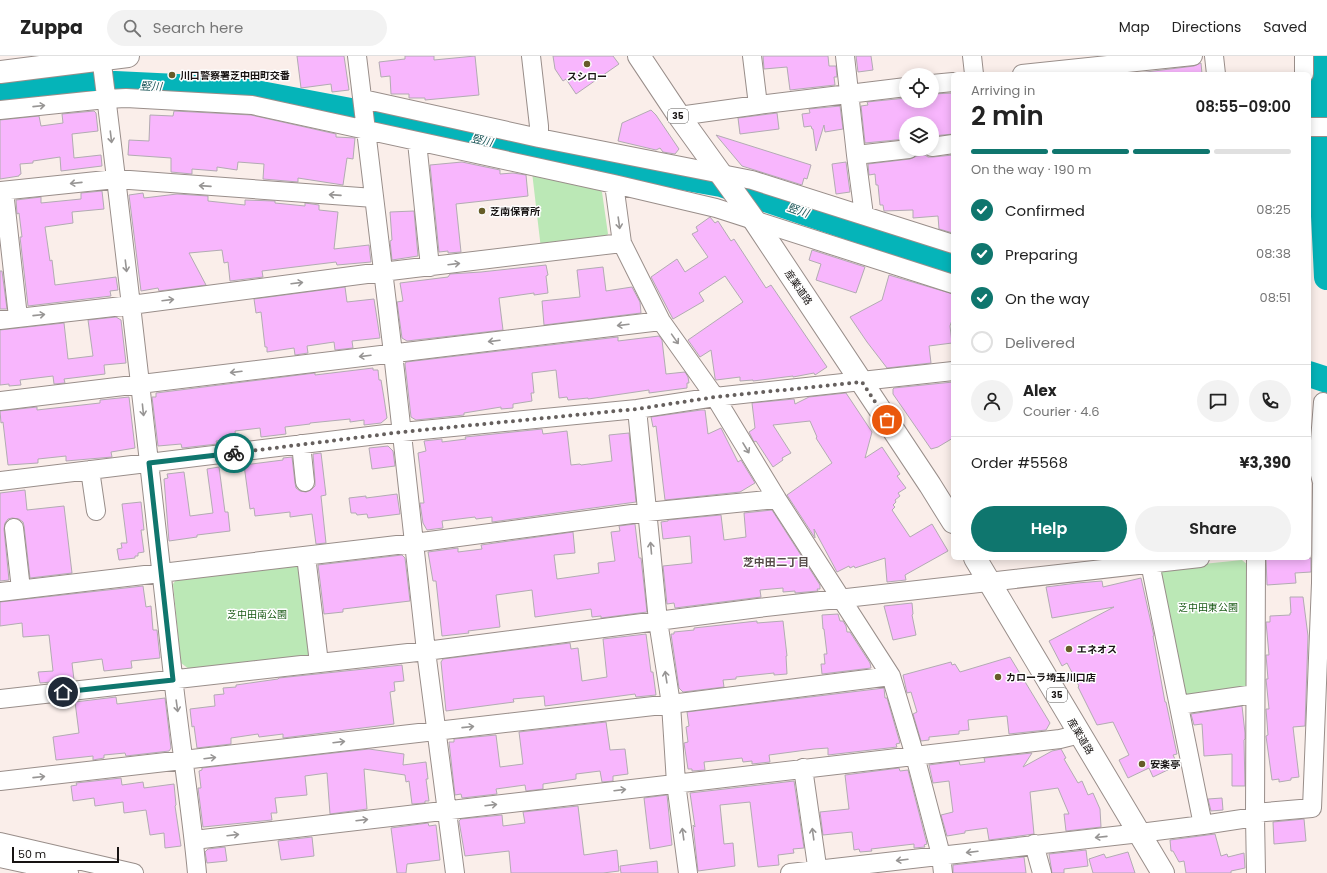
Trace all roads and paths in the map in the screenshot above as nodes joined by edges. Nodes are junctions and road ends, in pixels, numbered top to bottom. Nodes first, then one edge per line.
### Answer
1 (128, 56) edge
2 (357, 56) edge
3 (531, 56) edge
4 (639, 56) edge
5 (752, 56) edge
6 (845, 56) edge
7 (972, 56) edge
8 (1194, 56) edge
9 (1214, 56) edge
10 (1304, 56) edge
11 (101, 62) edge
12 (1092, 65) edge
13 (0, 72) edge
14 (974, 72) edge
15 (1038, 72) edge
16 (1216, 72) edge
17 (1304, 72) edge
18 (951, 82) edge
19 (939, 83) edge
20 (899, 88) edge
21 (849, 94) junction
22 (106, 96) junction
23 (363, 102) junction
24 (758, 105) junction
25 (0, 110) edge
26 (679, 116) junction
27 (366, 127) junction
28 (1327, 127) edge
29 (1311, 128) edge
30 (539, 138) junction
31 (417, 142) junction
32 (951, 144) edge
33 (939, 145) edge
34 (899, 150) edge
35 (856, 155) junction
36 (720, 174) junction
37 (116, 179) junction
38 (614, 184) junction
39 (2, 191) edge
40 (374, 198) junction
41 (864, 215) junction
42 (754, 220) junction
43 (951, 243) edge
44 (622, 244) junction
45 (6, 265) edge
46 (430, 267) junction
47 (382, 272) junction
48 (951, 283) edge
49 (131, 305) junction
50 (18, 317) junction
51 (0, 320) edge
52 (661, 321) junction
53 (393, 352) junction
54 (951, 371) edge
55 (862, 382) junction
56 (140, 384) junction
57 (715, 397) junction
58 (0, 401) edge
59 (1320, 401) edge
60 (637, 409) junction
61 (402, 432) junction
62 (301, 444) junction
63 (149, 463) junction
64 (1314, 467) edge
65 (90, 470) junction
66 (0, 481) edge
67 (305, 482) dead end
68 (777, 499) junction
69 (96, 511) dead end
70 (647, 512) junction
71 (951, 519) edge
72 (14, 528) dead end
73 (414, 543) junction
74 (306, 556) junction
75 (976, 560) edge
76 (1167, 560) edge
77 (1256, 560) edge
78 (1150, 561) edge
79 (1073, 565) edge
80 (162, 573) junction
81 (990, 582) junction
82 (21, 589) junction
83 (0, 592) edge
84 (841, 598) junction
85 (658, 621) junction
86 (426, 651) junction
87 (319, 663) junction
88 (891, 676) junction
89 (173, 680) junction
90 (1255, 694) junction
91 (0, 700) edge
92 (670, 704) junction
93 (1179, 705) junction
94 (436, 731) junction
95 (1080, 734) junction
96 (915, 756) junction
97 (184, 761) junction
98 (803, 768) junction
99 (0, 781) edge
100 (676, 783) junction
101 (447, 810) junction
102 (1255, 815) junction
103 (1203, 825) junction
104 (1140, 833) junction
105 (194, 840) junction
106 (0, 842) edge
107 (1034, 844) junction
108 (941, 855) junction
109 (0, 858) edge
110 (818, 871) edge
111 (69, 873) edge
112 (134, 873) edge
113 (197, 873) edge
114 (455, 873) edge
115 (688, 873) edge
116 (790, 873) edge
117 (943, 873) edge
118 (1042, 873) edge
119 (1163, 873) edge
120 (1256, 873) edge

1 - 11 main road
2 - 23 street
3 - 30 street
4 - 26 main road, 産業道路 / 35
5 - 24 street
6 - 21 street
7 - 14 street
8 - 12 street
9 - 16 street
10 - 17 street
11 - 13 main road
11 - 22 street
12 - 15 street
18 - 19 street
20 - 21 street
21 - 24 street
21 - 35 street
25 -> 22 street
22 - 27 street
22 -> 37 street
23 - 27 street
23 - 30 street
24 - 26 street
26 - 36 main road, 産業道路 / 35
27 - 31 street
27 - 40 street
28 - 29 street
30 - 36 street
31 - 38 street
31 - 46 street
32 - 33 street
34 - 35 street
35 - 41 street
36 - 41 street
36 - 42 main road, 産業道路 / 35
37 -> 39 street
40 -> 37 street
37 -> 49 street
38 - 42 street
38 -> 44 street
39 - 45 street
40 - 47 street
41 - 43 street
42 - 48 street
42 - 55 main road, 産業道路 / 35
46 -> 44 street
44 - 52 street
45 - 50 street
46 - 47 street
49 -> 47 street
47 - 53 street
50 -> 49 street
49 - 56 street
50 - 51 street
52 -> 53 street
52 -> 57 street
53 -> 56 street
53 - 61 street
54 - 55 street
55 - 57 street
55 - 71 main road, 産業道路 / 35
56 - 58 street
56 -> 63 street
57 - 60 street
57 -> 68 street
59 - 64 street
60 - 61 street
60 - 70 street
61 - 62 street
61 - 73 street
62 - 63 street
62 - 67 street
63 - 65 street
63 - 80 street
64 - 102 street
65 - 66 street
65 - 69 street
68 - 70 street
68 - 84 street
70 - 73 street
85 -> 70 street
72 - 82 street
73 - 74 street
73 - 86 street
74 - 80 street
74 - 87 street
75 - 81 main road, 産業道路 / 35
76 - 78 street
77 - 90 street
78 - 79 street
78 - 93 street
79 - 81 street
80 - 82 street
80 - 89 street
81 - 84 street
81 - 95 main road, 産業道路 / 35
82 - 83 street
84 - 85 street
84 - 88 street
85 - 86 street
92 -> 85 street
86 - 87 street
86 - 94 street
87 - 89 street
88 - 92 street
88 - 96 street
89 - 91 street
89 -> 97 street
90 - 93 street
90 - 102 street
94 -> 92 street
92 - 100 street
93 - 103 street
97 -> 94 street
94 - 101 street
95 - 96 street
95 - 104 main road, 産業道路 / 35
96 - 98 street
96 - 108 street
99 -> 97 street
97 - 105 street
98 - 100 street
110 -> 98 street
101 -> 100 street
115 -> 100 street
105 -> 101 street
101 - 114 street
102 - 103 street
102 - 120 street
103 - 104 street
104 -> 107 street
104 - 119 main road, 産業道路 / 35
105 - 113 street
106 - 112 street
107 -> 108 street
107 - 118 street
108 -> 110 street
108 - 117 street
109 - 111 street
110 - 116 street

